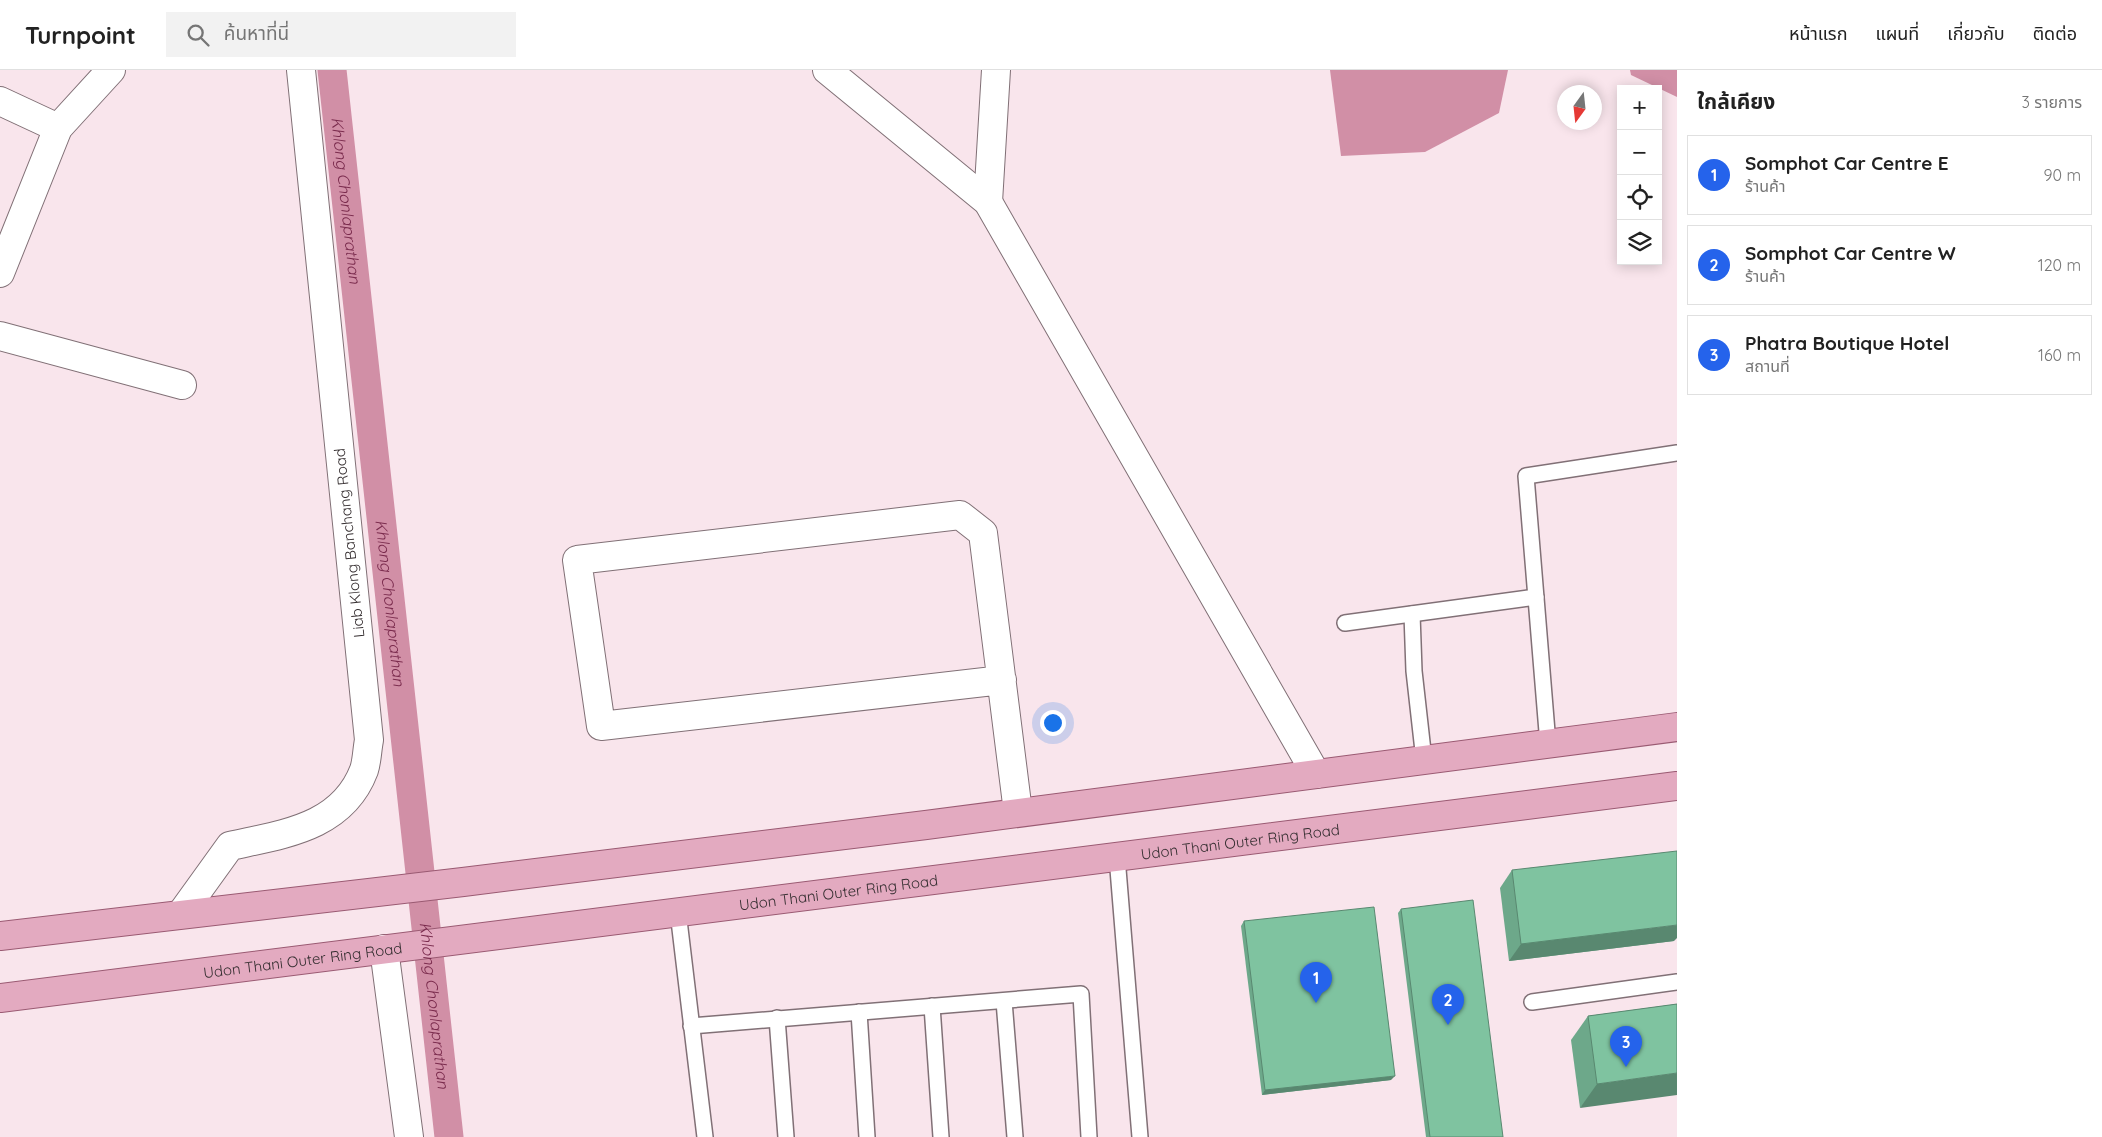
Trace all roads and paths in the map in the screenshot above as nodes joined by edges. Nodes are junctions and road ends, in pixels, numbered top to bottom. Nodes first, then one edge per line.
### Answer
1 (110, 70) edge
2 (301, 70) edge
3 (827, 70) edge
4 (996, 70) edge
5 (0, 102) edge
6 (58, 128) junction
7 (988, 202) junction
8 (0, 273) edge
9 (0, 336) edge
10 (182, 385) dead end
11 (1677, 454) edge
12 (1536, 598) junction
13 (1412, 614) junction
14 (1345, 623) dead end
15 (1002, 680) junction
16 (1677, 727) edge
17 (1548, 744) junction
18 (1424, 760) junction
19 (1316, 774) junction
20 (1677, 790) edge
21 (1018, 812) junction
22 (1117, 857) junction
23 (678, 912) junction
24 (181, 914) junction
25 (0, 936) edge
26 (384, 949) junction
27 (1677, 982) edge
28 (0, 998) edge
29 (1004, 1001) junction
30 (1532, 1002) dead end
31 (932, 1006) junction
32 (858, 1012) junction
33 (778, 1018) junction
34 (691, 1026) junction
35 (409, 1137) edge
36 (704, 1137) edge
37 (786, 1137) edge
38 (867, 1137) edge
39 (941, 1137) edge
40 (1015, 1137) edge
41 (1089, 1137) edge
42 (1140, 1137) edge

1 - 6 street
2 - 24 street, Liab Klong Banchang Road
3 - 7 street
4 - 7 street
5 - 6 street
6 - 8 street
7 - 19 street
9 - 10 street
11 - 12 lane
12 - 13 lane
12 - 17 lane
13 - 14 lane
13 - 18 lane
15 - 15 street
15 - 21 street
16 - 17 main road
17 - 18 main road
18 - 19 main road
19 - 21 main road
20 - 22 main road, Udon Thani Outer Ring Road
21 - 24 main road
22 - 23 main road, Udon Thani Outer Ring Road
22 - 42 lane
23 - 26 main road, Udon Thani Outer Ring Road
23 - 34 lane
24 - 25 main road
26 - 28 main road, Udon Thani Outer Ring Road
26 - 35 street
27 - 30 lane
29 - 31 lane
29 - 40 lane
29 - 41 lane
31 - 32 lane
31 - 39 lane
32 - 33 lane
32 - 38 lane
33 - 34 lane
33 - 37 lane
34 - 36 lane

